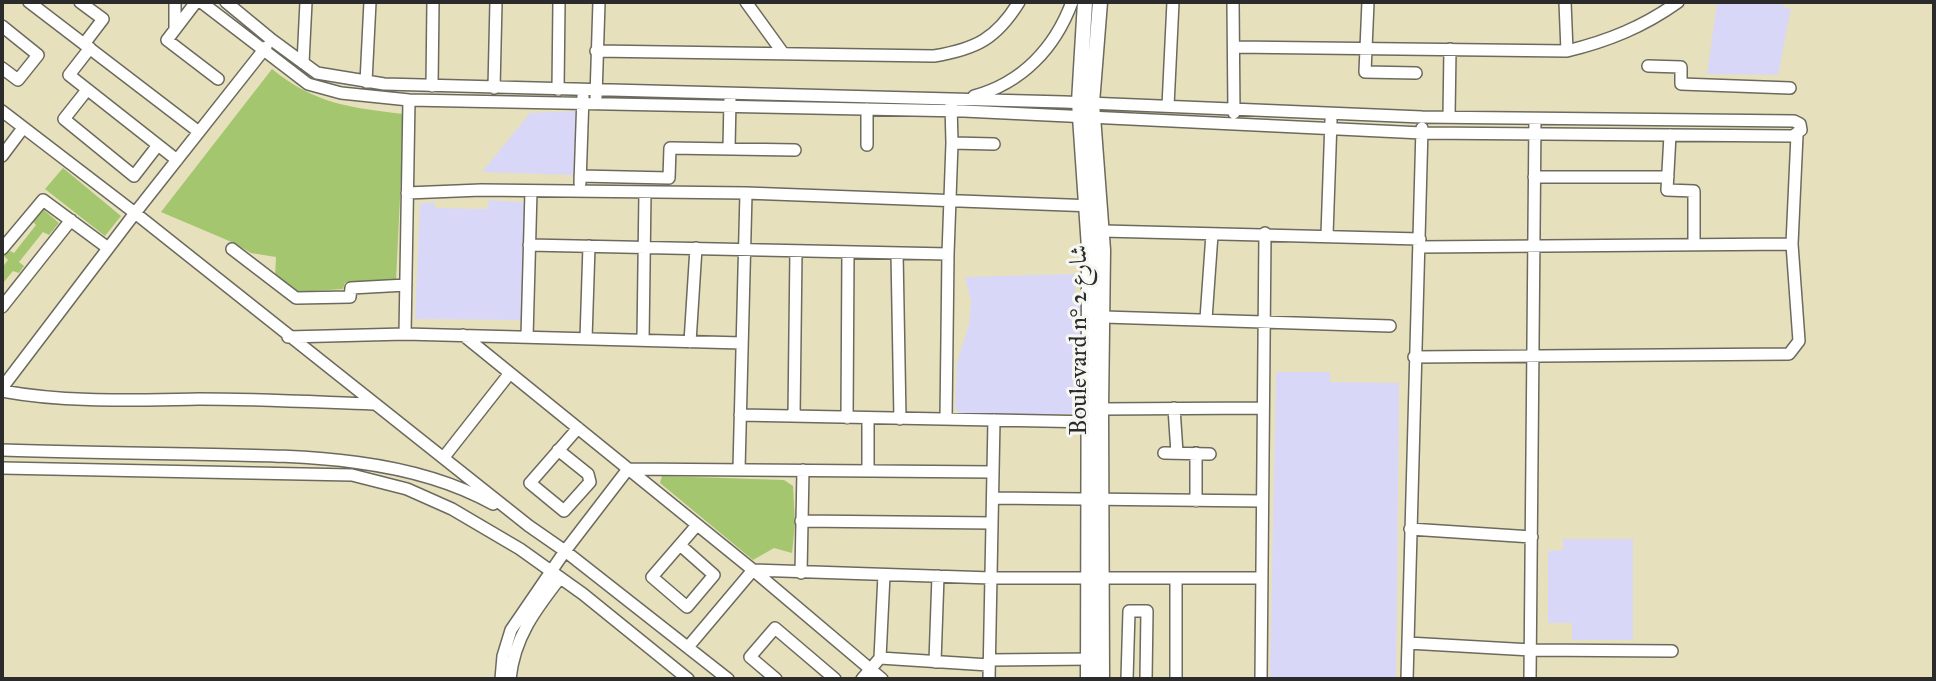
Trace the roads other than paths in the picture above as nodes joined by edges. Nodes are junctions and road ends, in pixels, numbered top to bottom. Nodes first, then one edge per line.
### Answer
1 (29, 2) edge
2 (80, 2) edge
3 (175, 2) edge
4 (199, 2) edge
5 (226, 2) edge
6 (306, 2) edge
7 (370, 2) edge
8 (433, 2) edge
9 (496, 2) edge
10 (559, 2) edge
11 (599, 2) edge
12 (746, 2) edge
13 (1019, 2) edge
14 (1072, 2) edge
15 (1085, 2) edge
16 (1100, 2) edge
17 (1173, 2) edge
18 (1233, 2) edge
19 (1368, 2) edge
20 (1565, 2) edge
21 (1678, 2) edge
22 (44, 6) edge
23 (216, 6) edge
24 (2, 26) edge
25 (175, 30) junction
26 (272, 40) junction
27 (87, 46) junction
28 (1234, 47) junction
29 (1366, 49) junction
30 (1450, 49) junction
31 (264, 50) junction
32 (596, 51) junction
33 (1567, 51) junction
34 (783, 53) junction
35 (303, 63) junction
36 (1648, 66) dead end
37 (2, 68) edge
38 (1416, 73) dead end
39 (218, 79) dead end
40 (366, 82) junction
41 (432, 86) junction
42 (494, 88) junction
43 (1790, 88) dead end
44 (87, 90) junction
45 (558, 90) junction
46 (590, 90) junction
47 (731, 93) junction
48 (409, 100) junction
49 (582, 104) junction
50 (596, 104) junction
51 (954, 104) junction
52 (1168, 106) junction
53 (730, 107) junction
54 (1081, 108) junction
55 (867, 109) junction
56 (1234, 109) junction
57 (2, 111) edge
58 (1331, 113) junction
59 (1422, 117) junction
60 (1449, 117) junction
61 (1535, 119) junction
62 (1653, 120) junction
63 (1235, 123) junction
64 (23, 128) junction
65 (1331, 128) junction
66 (199, 132) junction
67 (1422, 133) junction
68 (1535, 135) junction
69 (1653, 135) junction
70 (1670, 135) junction
71 (1797, 135) junction
72 (952, 143) junction
73 (994, 144) dead end
74 (158, 145) junction
75 (867, 145) dead end
76 (729, 148) junction
77 (795, 150) dead end
78 (2, 156) edge
79 (177, 160) junction
80 (580, 176) junction
81 (1534, 177) junction
82 (1668, 177) junction
83 (531, 191) junction
84 (580, 191) junction
85 (645, 192) junction
86 (407, 193) junction
87 (746, 193) junction
88 (950, 200) junction
89 (1086, 205) junction
90 (1102, 207) junction
91 (135, 213) junction
92 (71, 220) junction
93 (1103, 231) junction
94 (1265, 233) junction
95 (1212, 234) junction
96 (1327, 235) junction
97 (1419, 243) junction
98 (1792, 244) junction
99 (529, 245) junction
100 (1694, 245) junction
101 (589, 246) junction
102 (1534, 246) junction
103 (645, 247) junction
104 (108, 248) junction
105 (696, 248) junction
106 (2, 249) edge
107 (232, 249) dead end
108 (744, 250) junction
109 (796, 251) junction
110 (848, 252) junction
111 (897, 253) junction
112 (948, 254) junction
113 (406, 285) junction
114 (2, 307) edge
115 (1104, 317) junction
116 (1206, 319) junction
117 (1264, 321) junction
118 (1390, 326) dead end
119 (405, 334) junction
120 (463, 335) junction
121 (287, 337) junction
122 (527, 337) junction
123 (586, 339) junction
124 (643, 340) junction
125 (690, 342) junction
126 (742, 343) junction
127 (1414, 357) junction
128 (1533, 357) junction
129 (510, 373) junction
130 (2, 390) edge
131 (373, 404) junction
132 (1174, 408) junction
133 (1263, 408) junction
134 (740, 415) junction
135 (794, 416) junction
136 (847, 418) junction
137 (868, 418) junction
138 (1097, 418) junction
139 (900, 419) junction
140 (946, 419) junction
141 (994, 420) junction
142 (578, 428) junction
143 (2, 450) edge
144 (558, 450) junction
145 (1164, 453) dead end
146 (1177, 453) junction
147 (1196, 453) junction
148 (1210, 454) dead end
149 (444, 457) junction
150 (2, 468) edge
151 (628, 469) junction
152 (739, 469) junction
153 (803, 470) junction
154 (868, 470) junction
155 (993, 472) junction
156 (993, 498) junction
157 (1096, 500) junction
158 (1196, 501) junction
159 (1262, 501) junction
160 (518, 518) junction
161 (801, 521) junction
162 (992, 523) junction
163 (697, 525) junction
164 (1410, 529) junction
165 (1532, 537) junction
166 (680, 545) junction
167 (565, 551) junction
168 (753, 570) junction
169 (801, 573) junction
170 (556, 574) junction
171 (884, 575) junction
172 (938, 576) junction
173 (991, 578) junction
174 (1176, 578) junction
175 (1262, 578) junction
176 (1096, 579) junction
177 (1408, 643) junction
178 (688, 647) junction
179 (1531, 650) junction
180 (1672, 651) dead end
181 (880, 658) junction
182 (1096, 659) junction
183 (935, 662) junction
184 (989, 663) junction
185 (866, 674) edge
186 (501, 679) edge
187 (510, 679) edge
188 (688, 679) edge
189 (728, 679) edge
190 (776, 679) edge
191 (835, 679) edge
192 (882, 679) edge
193 (989, 679) edge
194 (1088, 679) edge
195 (1102, 679) edge
196 (1127, 679) edge
197 (1146, 679) edge
198 (1176, 679) edge
199 (1261, 679) edge
200 (1407, 679) edge
201 (1530, 679) edge

1 - 22 street
2 - 27 street
3 - 25 street
4 - 23 street
4 - 25 street
5 - 26 street
6 - 35 street
7 - 40 street
8 - 41 street
9 - 42 street
10 - 45 street
11 - 32 street
12 - 34 street
13 - 34 street
14 - 51 street
15 - 54 main road, Boulevard n° شارع 2
16 - 54 main road, Boulevard n° شارع 2
17 - 52 street
18 - 28 street
19 - 29 street
20 - 33 street
21 - 33 street
22 - 27 street
23 - 31 street
24 - 37 street
25 - 39 street
26 - 31 street
26 - 35 street
27 - 44 street
27 - 66 street
28 - 29 street
28 - 56 street
29 - 30 street
29 - 38 street
30 - 33 street
30 - 60 street
31 - 48 street
31 - 66 street
32 - 34 street
32 - 46 street
35 - 40 street
36 - 43 street
40 - 41 street
41 - 42 street
42 - 45 street
44 - 74 street
44 - 74 street
45 - 46 street
46 - 47 street
46 - 49 street
46 - 50 street
47 - 51 street
47 - 53 street
48 - 49 street
48 - 86 street
49 - 50 street
49 - 80 street
50 - 53 street
51 - 54 street
51 - 54 street
51 - 55 street
51 - 72 street
52 - 54 street
52 - 56 street
53 - 55 street
53 - 76 street
54 - 63 street
54 - 89 main road, Boulevard n° شارع 2
54 - 90 main road, Boulevard n° شارع 2
55 - 75 street
56 - 58 street
56 - 63 street
57 - 64 street
58 - 59 street
58 - 65 street
59 - 60 street
59 - 67 street
60 - 61 street
61 - 62 street
61 - 68 street
62 - 69 street
62 - 71 street
63 - 65 street
64 - 78 street
64 - 91 street
65 - 67 street
65 - 96 street
66 - 79 street
67 - 68 street
67 - 97 street
68 - 69 street
68 - 81 street
69 - 70 street
70 - 71 street
70 - 82 street
71 - 98 street
72 - 73 street
72 - 88 street
74 - 79 street
76 - 77 street
76 - 80 street
79 - 91 street
80 - 84 street
81 - 82 street
81 - 102 street
82 - 100 street
83 - 84 street
83 - 86 street
83 - 99 street
84 - 85 street
85 - 87 street
85 - 103 street
86 - 113 street
87 - 88 street
87 - 108 street
88 - 89 street
88 - 112 street
89 - 90 street
89 - 138 main road, Boulevard n° شارع 2
90 - 93 main road, Boulevard n° شارع 2
91 - 104 street
91 - 121 street
92 - 104 street
92 - 106 street
92 - 114 street
93 - 95 street
93 - 115 main road, Boulevard n° شارع 2
94 - 95 street
94 - 96 street
94 - 117 street
95 - 116 street
96 - 97 street
97 - 102 street
97 - 127 street
98 - 100 street
98 - 128 street
99 - 101 street
99 - 122 street
100 - 102 street
101 - 103 street
101 - 123 street
102 - 128 street
103 - 105 street
103 - 124 street
104 - 130 street
105 - 108 street
105 - 125 street
107 - 113 street
108 - 109 street
108 - 126 street
109 - 110 street
109 - 135 street
110 - 111 street
110 - 136 street
111 - 112 street
111 - 139 street
112 - 140 street
113 - 119 street
115 - 116 street
115 - 138 main road, Boulevard n° شارع 2
116 - 117 street
117 - 118 street
117 - 133 street
119 - 120 street
119 - 121 street
120 - 122 street
120 - 129 street
121 - 131 street
122 - 123 street
123 - 124 street
124 - 125 street
125 - 126 street
126 - 134 street
127 - 128 street
127 - 164 street
128 - 165 street
129 - 142 street
129 - 149 street
130 - 131 street
131 - 149 street
132 - 133 street
132 - 138 street
132 - 146 street
133 - 159 street
134 - 135 street
134 - 152 street
135 - 136 street
136 - 137 street
137 - 139 street
137 - 154 street
138 - 141 street
138 - 157 main road, Boulevard n° شارع 2
139 - 140 street
140 - 141 street
141 - 155 street
142 - 144 street
142 - 151 street
143 - 160 street
144 - 144 street
145 - 146 street
146 - 147 street
147 - 148 street
147 - 158 street
149 - 160 street
150 - 170 street
151 - 152 street
151 - 163 street
151 - 167 street
152 - 153 street
153 - 154 street
153 - 161 street
154 - 155 street
155 - 156 street
156 - 157 street
156 - 162 street
157 - 158 street
157 - 176 main road, Boulevard n° شارع 2
158 - 159 street
159 - 175 street
160 - 167 street
161 - 162 street
161 - 169 street
162 - 173 street
163 - 166 street
163 - 168 street
164 - 165 street
164 - 177 street
165 - 179 street
166 - 166 street
167 - 170 street
167 - 178 street
168 - 169 street
168 - 178 street
168 - 185 street
169 - 171 street
170 - 186 street
170 - 187 street
170 - 188 street
171 - 172 street
171 - 181 street
172 - 173 street
172 - 183 street
173 - 176 street
173 - 184 street
174 - 175 street
174 - 176 street
174 - 198 street
175 - 199 street
176 - 182 main road, Boulevard n° شارع 2
177 - 179 street
177 - 200 street
178 - 189 street
179 - 180 street
179 - 201 street
181 - 183 street
181 - 185 street
182 - 184 street
182 - 194 main road, Boulevard n° شارع 2
182 - 195 main road, Boulevard n° شارع 2
183 - 184 street
184 - 193 street
185 - 192 street
190 - 191 street
196 - 197 street

